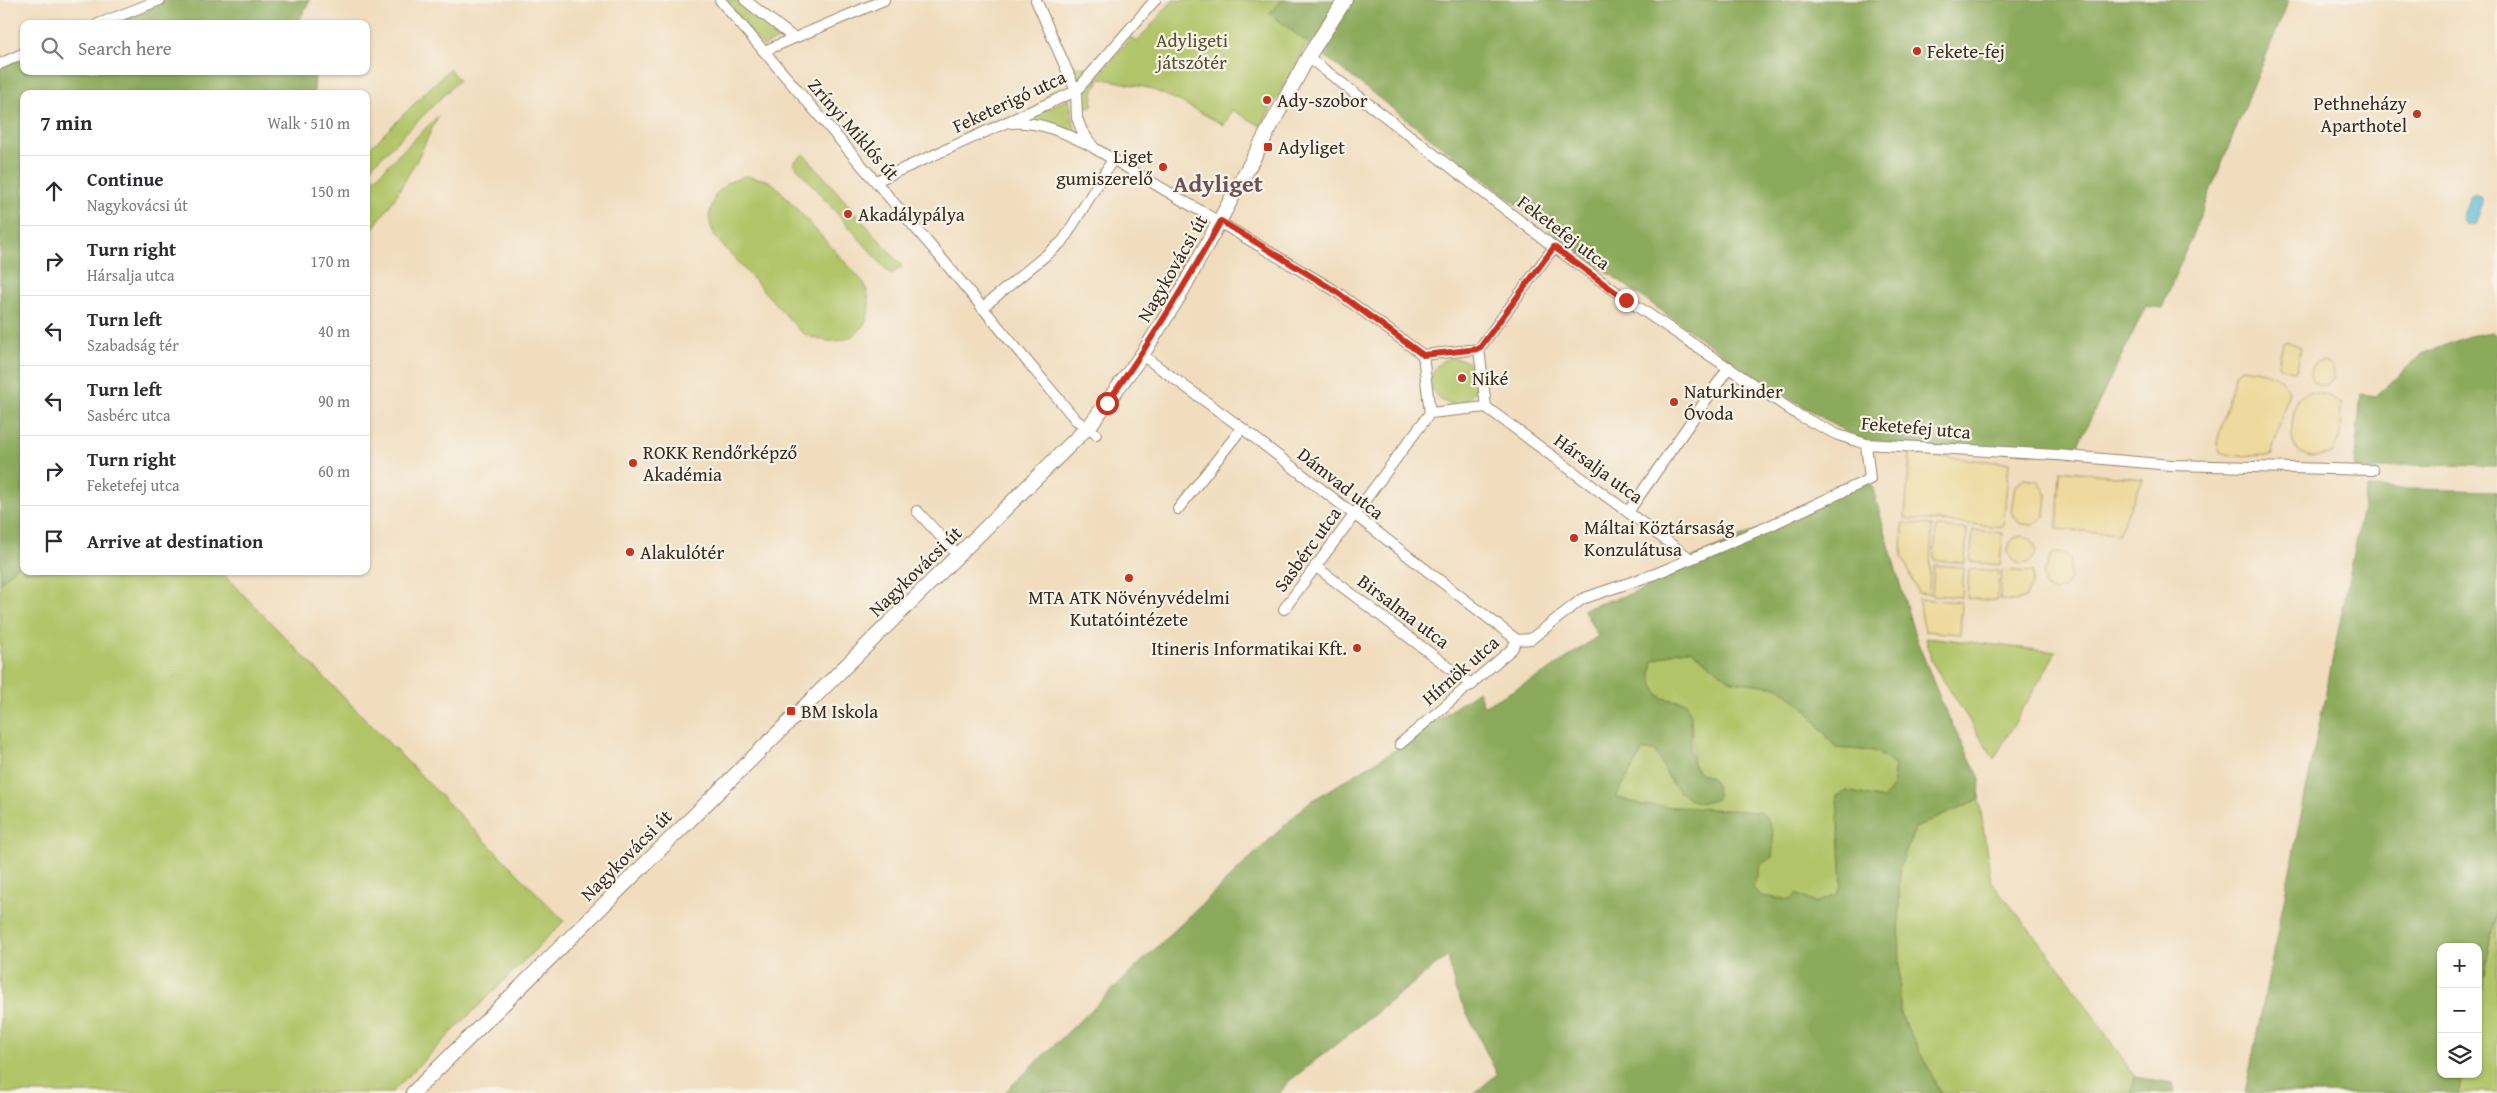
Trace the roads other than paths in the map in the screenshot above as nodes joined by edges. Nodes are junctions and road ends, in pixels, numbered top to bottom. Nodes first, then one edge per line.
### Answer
1 (160, 0) edge
2 (720, 0) edge
3 (746, 0) edge
4 (884, 0) edge
5 (1036, 0) edge
6 (1155, 0) edge
7 (1345, 0) edge
8 (108, 20) edge
9 (794, 38) junction
10 (764, 51) junction
11 (20, 55) edge
12 (1308, 57) junction
13 (0, 64) edge
14 (1076, 91) junction
15 (1005, 124) junction
16 (1094, 148) junction
17 (1113, 159) junction
18 (876, 181) junction
19 (1217, 219) junction
20 (1554, 247) junction
21 (982, 308) junction
22 (1479, 349) junction
23 (1142, 354) junction
24 (1423, 355) junction
25 (1728, 367) junction
26 (1486, 407) junction
27 (1430, 413) junction
28 (1242, 428) junction
29 (1092, 431) junction
30 (1866, 444) junction
31 (2373, 470) dead end
32 (1178, 509) dead end
33 (917, 510) dead end
34 (1628, 512) junction
35 (1353, 515) junction
36 (958, 556) junction
37 (1691, 559) junction
38 (1315, 566) junction
39 (1284, 609) dead end
40 (1517, 640) junction
41 (1472, 685) junction
42 (1400, 744) dead end
43 (413, 1093) edge

1 - 8 street
2 - 10 street, Zrínyi Miklós út
3 - 9 street
4 - 9 street
5 - 14 street
6 - 14 street, Feketerigó utca
7 - 12 street, Nagykovácsi út
9 - 10 street
10 - 18 street, Zrínyi Miklós út
11 - 13 street
12 - 19 street, Nagykovácsi út
12 - 20 street, Feketefej utca
14 - 15 street, Feketerigó utca
14 - 16 street
15 - 16 street
15 - 18 street, Feketerigó utca
16 - 17 street
17 - 19 street
17 - 21 street
18 - 21 street, Zrínyi Miklós út
19 - 23 street, Nagykovácsi út
19 - 24 street
20 - 22 street
20 - 25 street, Feketefej utca
21 - 29 street, Zrínyi Miklós út
22 - 24 street
22 - 26 street
23 - 28 street, Dámvad utca
23 - 29 street, Nagykovácsi út
24 - 27 street
25 - 30 street, Feketefej utca
25 - 34 street
26 - 27 street
26 - 34 street, Hársalja utca
27 - 35 street, Sasbérc utca
28 - 32 street
28 - 35 street, Dámvad utca
29 - 36 street, Nagykovácsi út
30 - 31 street, Feketefej utca
30 - 37 street, Hírnök utca
33 - 36 street
34 - 37 street, Hársalja utca
35 - 38 street, Sasbérc utca
35 - 40 street, Dámvad utca
36 - 43 street, Nagykovácsi út
37 - 40 street, Hírnök utca
38 - 39 street, Sasbérc utca
38 - 41 street, Birsalma utca
40 - 41 street, Hírnök utca
41 - 42 street, Hírnök utca

